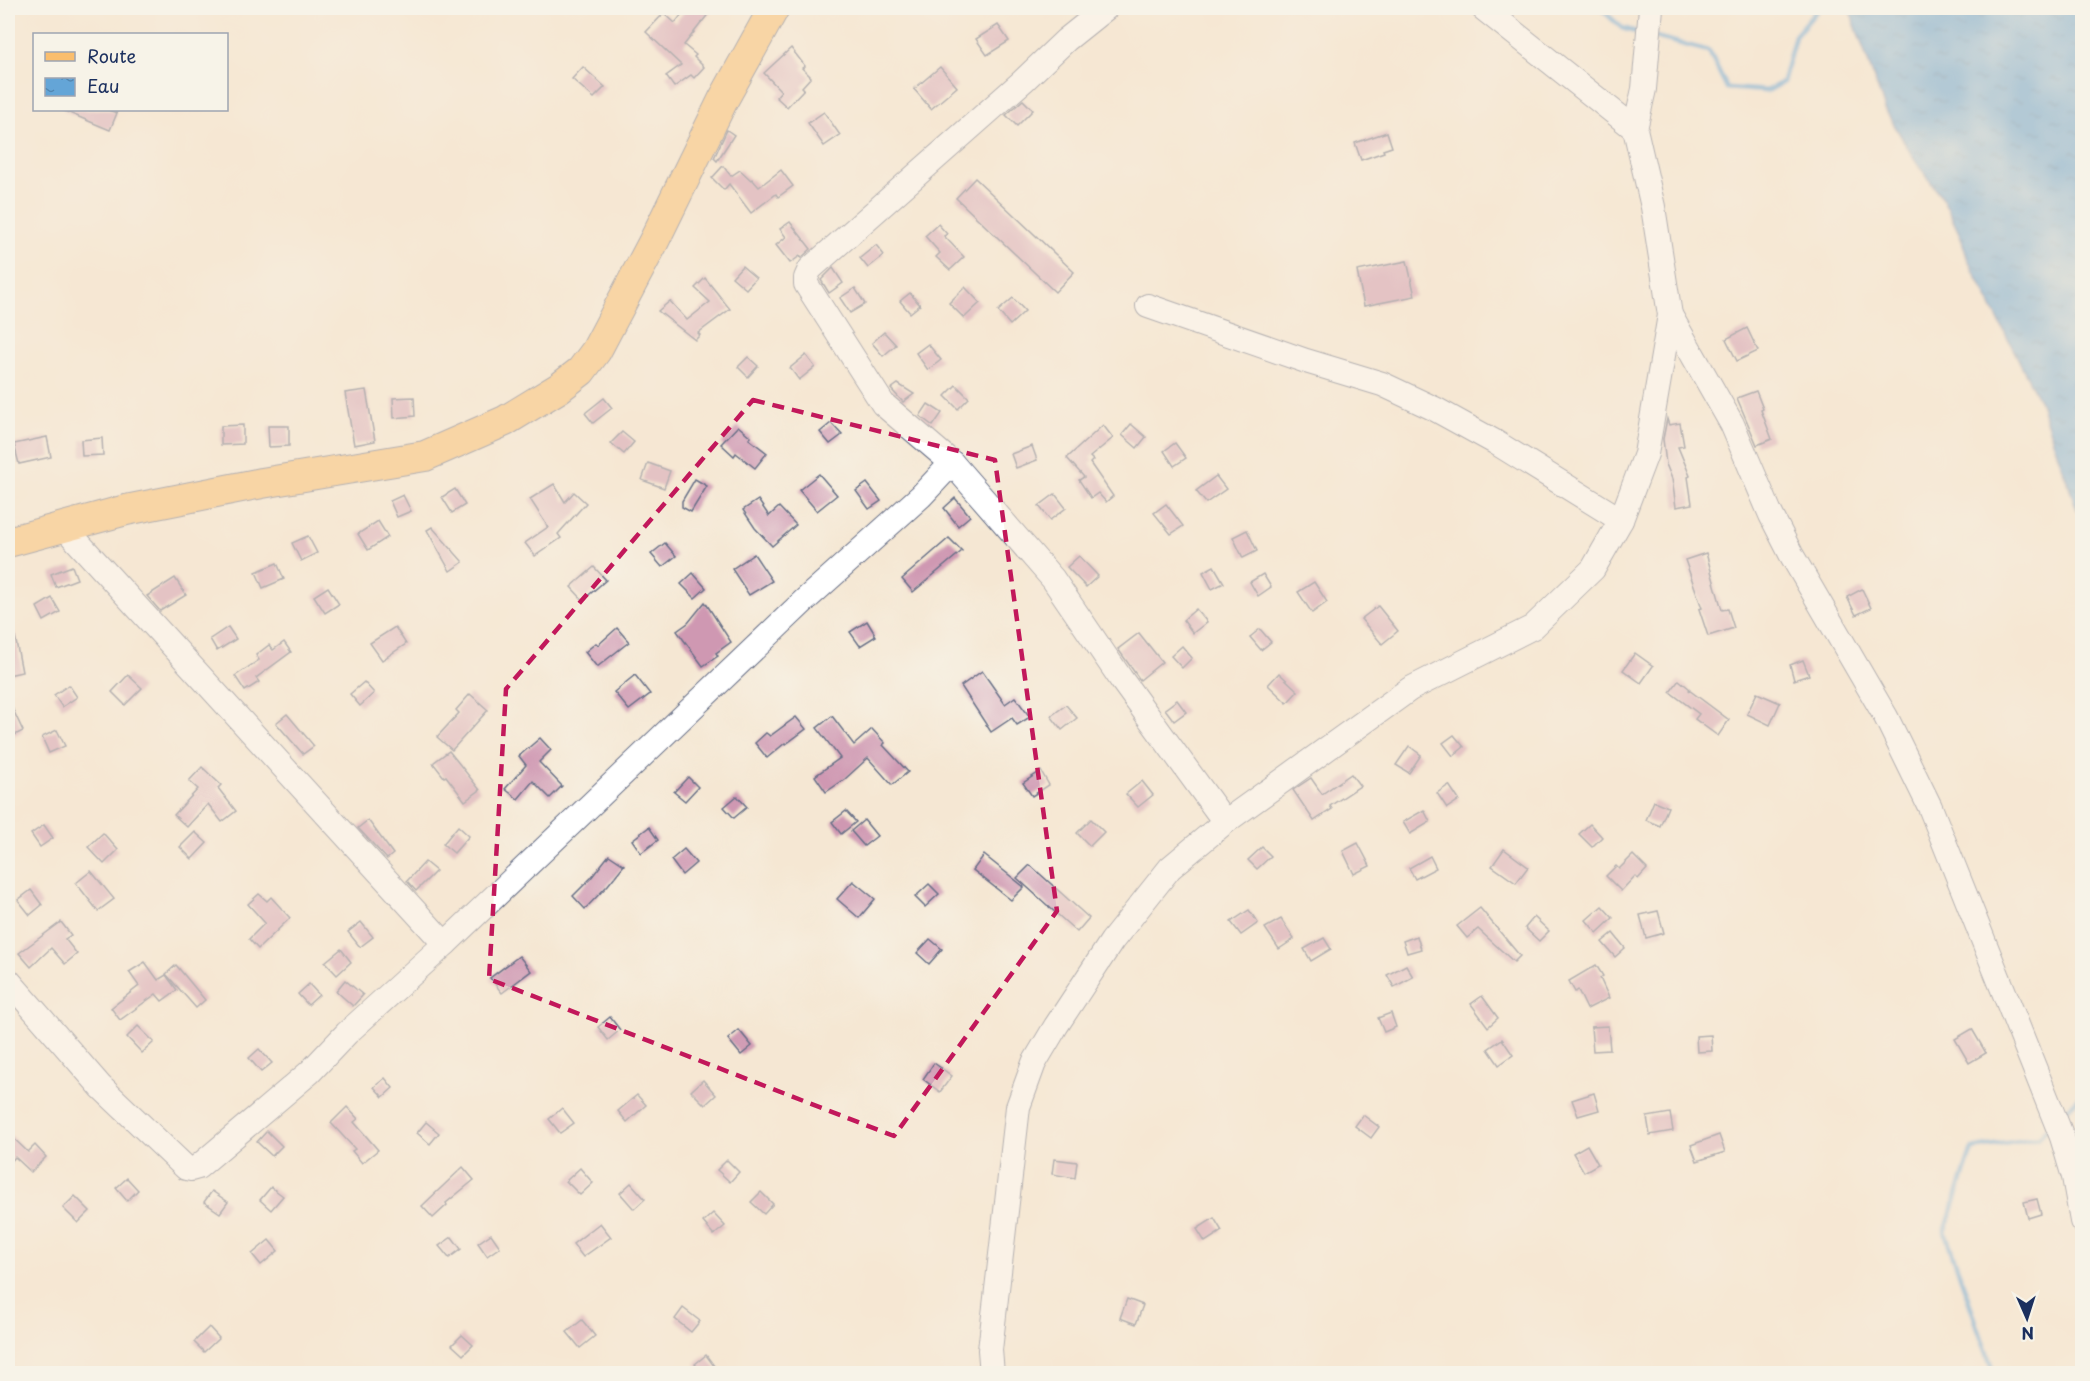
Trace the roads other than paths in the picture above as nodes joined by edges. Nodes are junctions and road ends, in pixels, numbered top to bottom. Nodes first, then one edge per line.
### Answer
1 (774, 8) edge
2 (1106, 8) edge
3 (1484, 8) edge
4 (1651, 8) edge
5 (1635, 129) junction
6 (1148, 306) dead end
7 (1670, 315) junction
8 (952, 463) junction
9 (1621, 520) junction
10 (64, 527) junction
11 (8, 542) edge
12 (1225, 822) junction
13 (444, 944) junction
14 (8, 980) edge
15 (2082, 1221) edge
16 (992, 1374) edge

1 - 10 main road
2 - 8 street
3 - 5 street
4 - 5 street
5 - 7 street
6 - 9 street
7 - 9 street
7 - 15 street
8 - 12 street
8 - 13 street
9 - 12 street
10 - 11 main road
10 - 13 street
12 - 16 street
13 - 14 street

